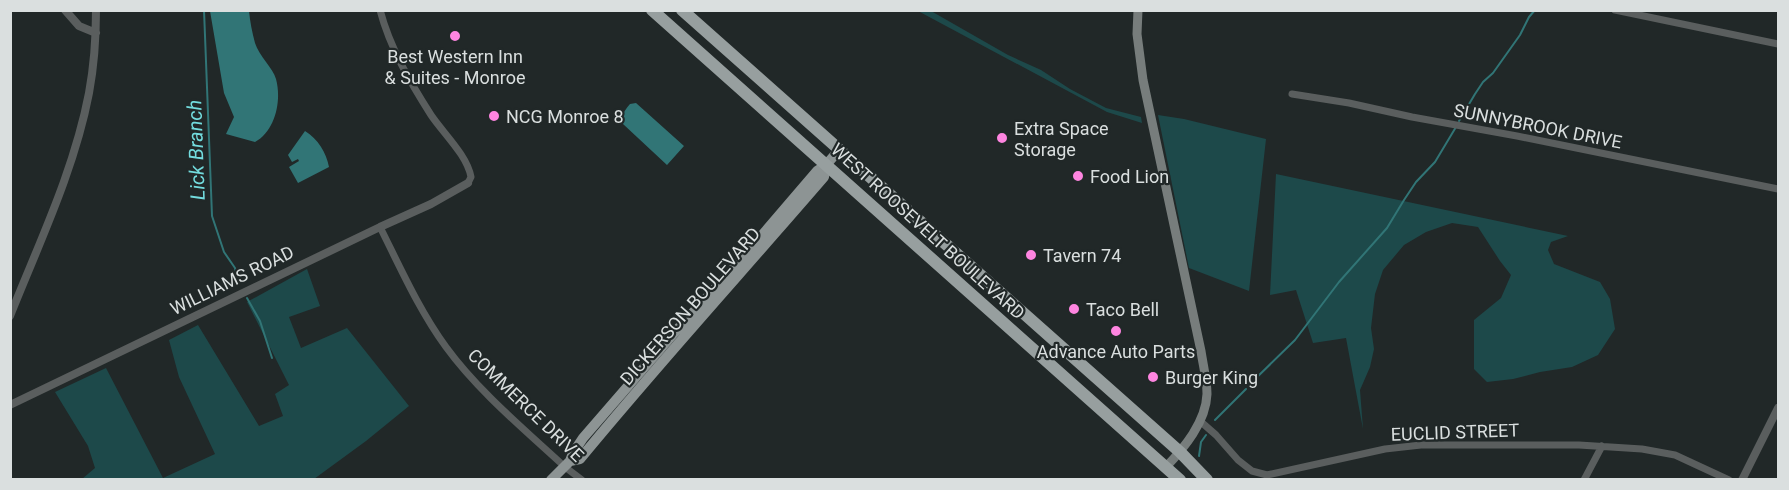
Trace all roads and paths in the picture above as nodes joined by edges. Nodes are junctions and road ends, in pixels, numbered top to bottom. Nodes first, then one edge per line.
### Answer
1 (65, 10) edge
2 (96, 10) edge
3 (380, 10) edge
4 (652, 10) edge
5 (682, 10) edge
6 (1138, 10) edge
7 (1615, 10) edge
8 (96, 33) junction
9 (1779, 44) edge
10 (1292, 94) dead end
11 (839, 150) junction
12 (826, 165) junction
13 (468, 183) joint
14 (1779, 189) edge
15 (380, 227) junction
16 (728, 275) junction
17 (706, 313) junction
18 (10, 316) edge
19 (10, 405) edge
20 (1779, 408) edge
21 (1200, 421) junction
22 (1602, 446) junction
23 (1180, 452) junction
24 (568, 464) junction
25 (1166, 467) junction
26 (551, 480) edge
27 (582, 480) edge
28 (1180, 480) edge
29 (1207, 480) edge
30 (1584, 480) edge
31 (1729, 480) edge
32 (1742, 480) edge

1 - 8 street
2 - 8 street
3 - 13 street
4 - 12 highway, WEST ROOSEVELT BOULEVARD
5 - 11 highway, WEST ROOSEVELT BOULEVARD
6 - 21 main road
7 - 9 street
8 - 18 street
10 - 14 street, SUNNYBROOK DRIVE
11 - 12 main road, DICKERSON BOULEVARD
11 - 23 highway, WEST ROOSEVELT BOULEVARD
12 - 16 main road, DICKERSON BOULEVARD
12 - 17 main road, DICKERSON BOULEVARD
12 - 25 highway, WEST ROOSEVELT BOULEVARD
13 - 15 street, WILLIAMS ROAD
15 - 19 street, WILLIAMS ROAD
15 - 24 street, COMMERCE DRIVE
16 - 17 main road
16 - 24 main road, DICKERSON BOULEVARD
17 - 24 main road, DICKERSON BOULEVARD
20 - 32 street
21 - 22 street, EUCLID STREET
21 - 23 main road
22 - 30 street
22 - 31 street, EUCLID STREET
23 - 25 main road
23 - 29 highway, WEST ROOSEVELT BOULEVARD
24 - 26 main road, DICKERSON BOULEVARD
24 - 27 street, COMMERCE DRIVE
25 - 28 highway, WEST ROOSEVELT BOULEVARD

